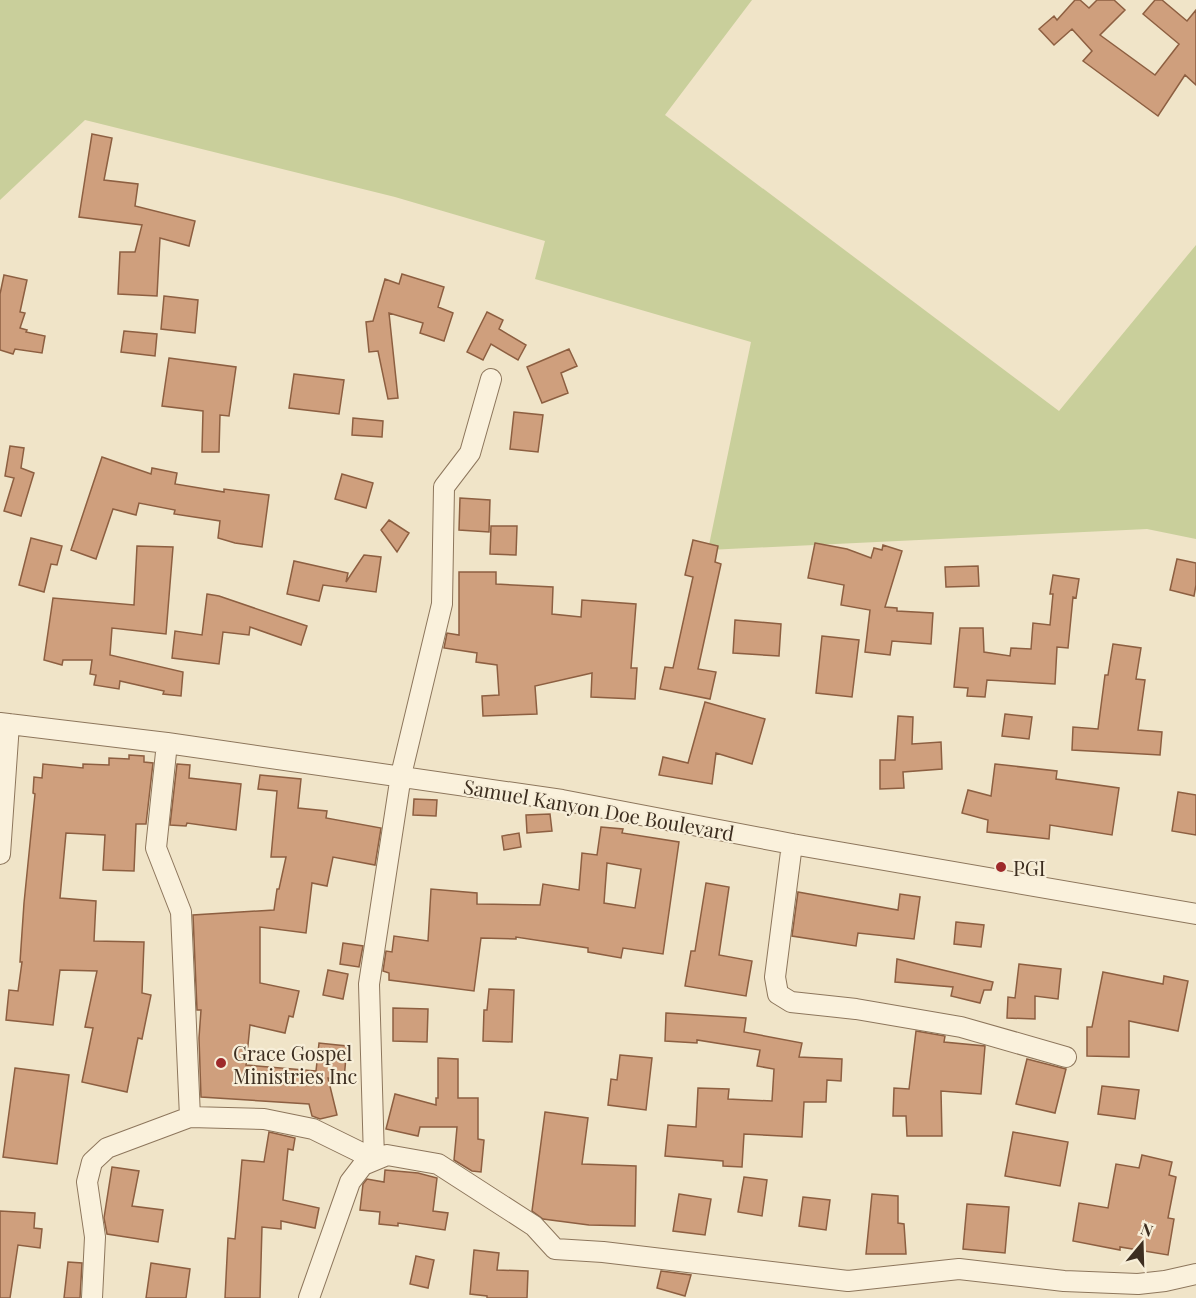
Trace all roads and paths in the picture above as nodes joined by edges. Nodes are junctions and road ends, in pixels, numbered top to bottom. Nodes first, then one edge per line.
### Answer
1 (491, 379) dead end
2 (4, 723) edge
3 (167, 743) junction
4 (401, 775) junction
5 (792, 844) junction
6 (0, 855) edge
7 (1196, 914) edge
8 (1066, 1057) dead end
9 (190, 1116) junction
10 (374, 1159) junction
11 (1196, 1274) edge
12 (847, 1289) edge
13 (92, 1298) edge
14 (309, 1298) edge

1 - 4 street
2 - 3 street, Samuel Kanyon Doe Boulevard
2 - 6 street
3 - 4 street, Samuel Kanyon Doe Boulevard
3 - 9 street
4 - 5 street, Samuel Kanyon Doe Boulevard
4 - 10 street
5 - 7 street, Samuel Kanyon Doe Boulevard
5 - 8 street
9 - 10 street
9 - 13 street
10 - 12 street
10 - 14 street
11 - 12 street

